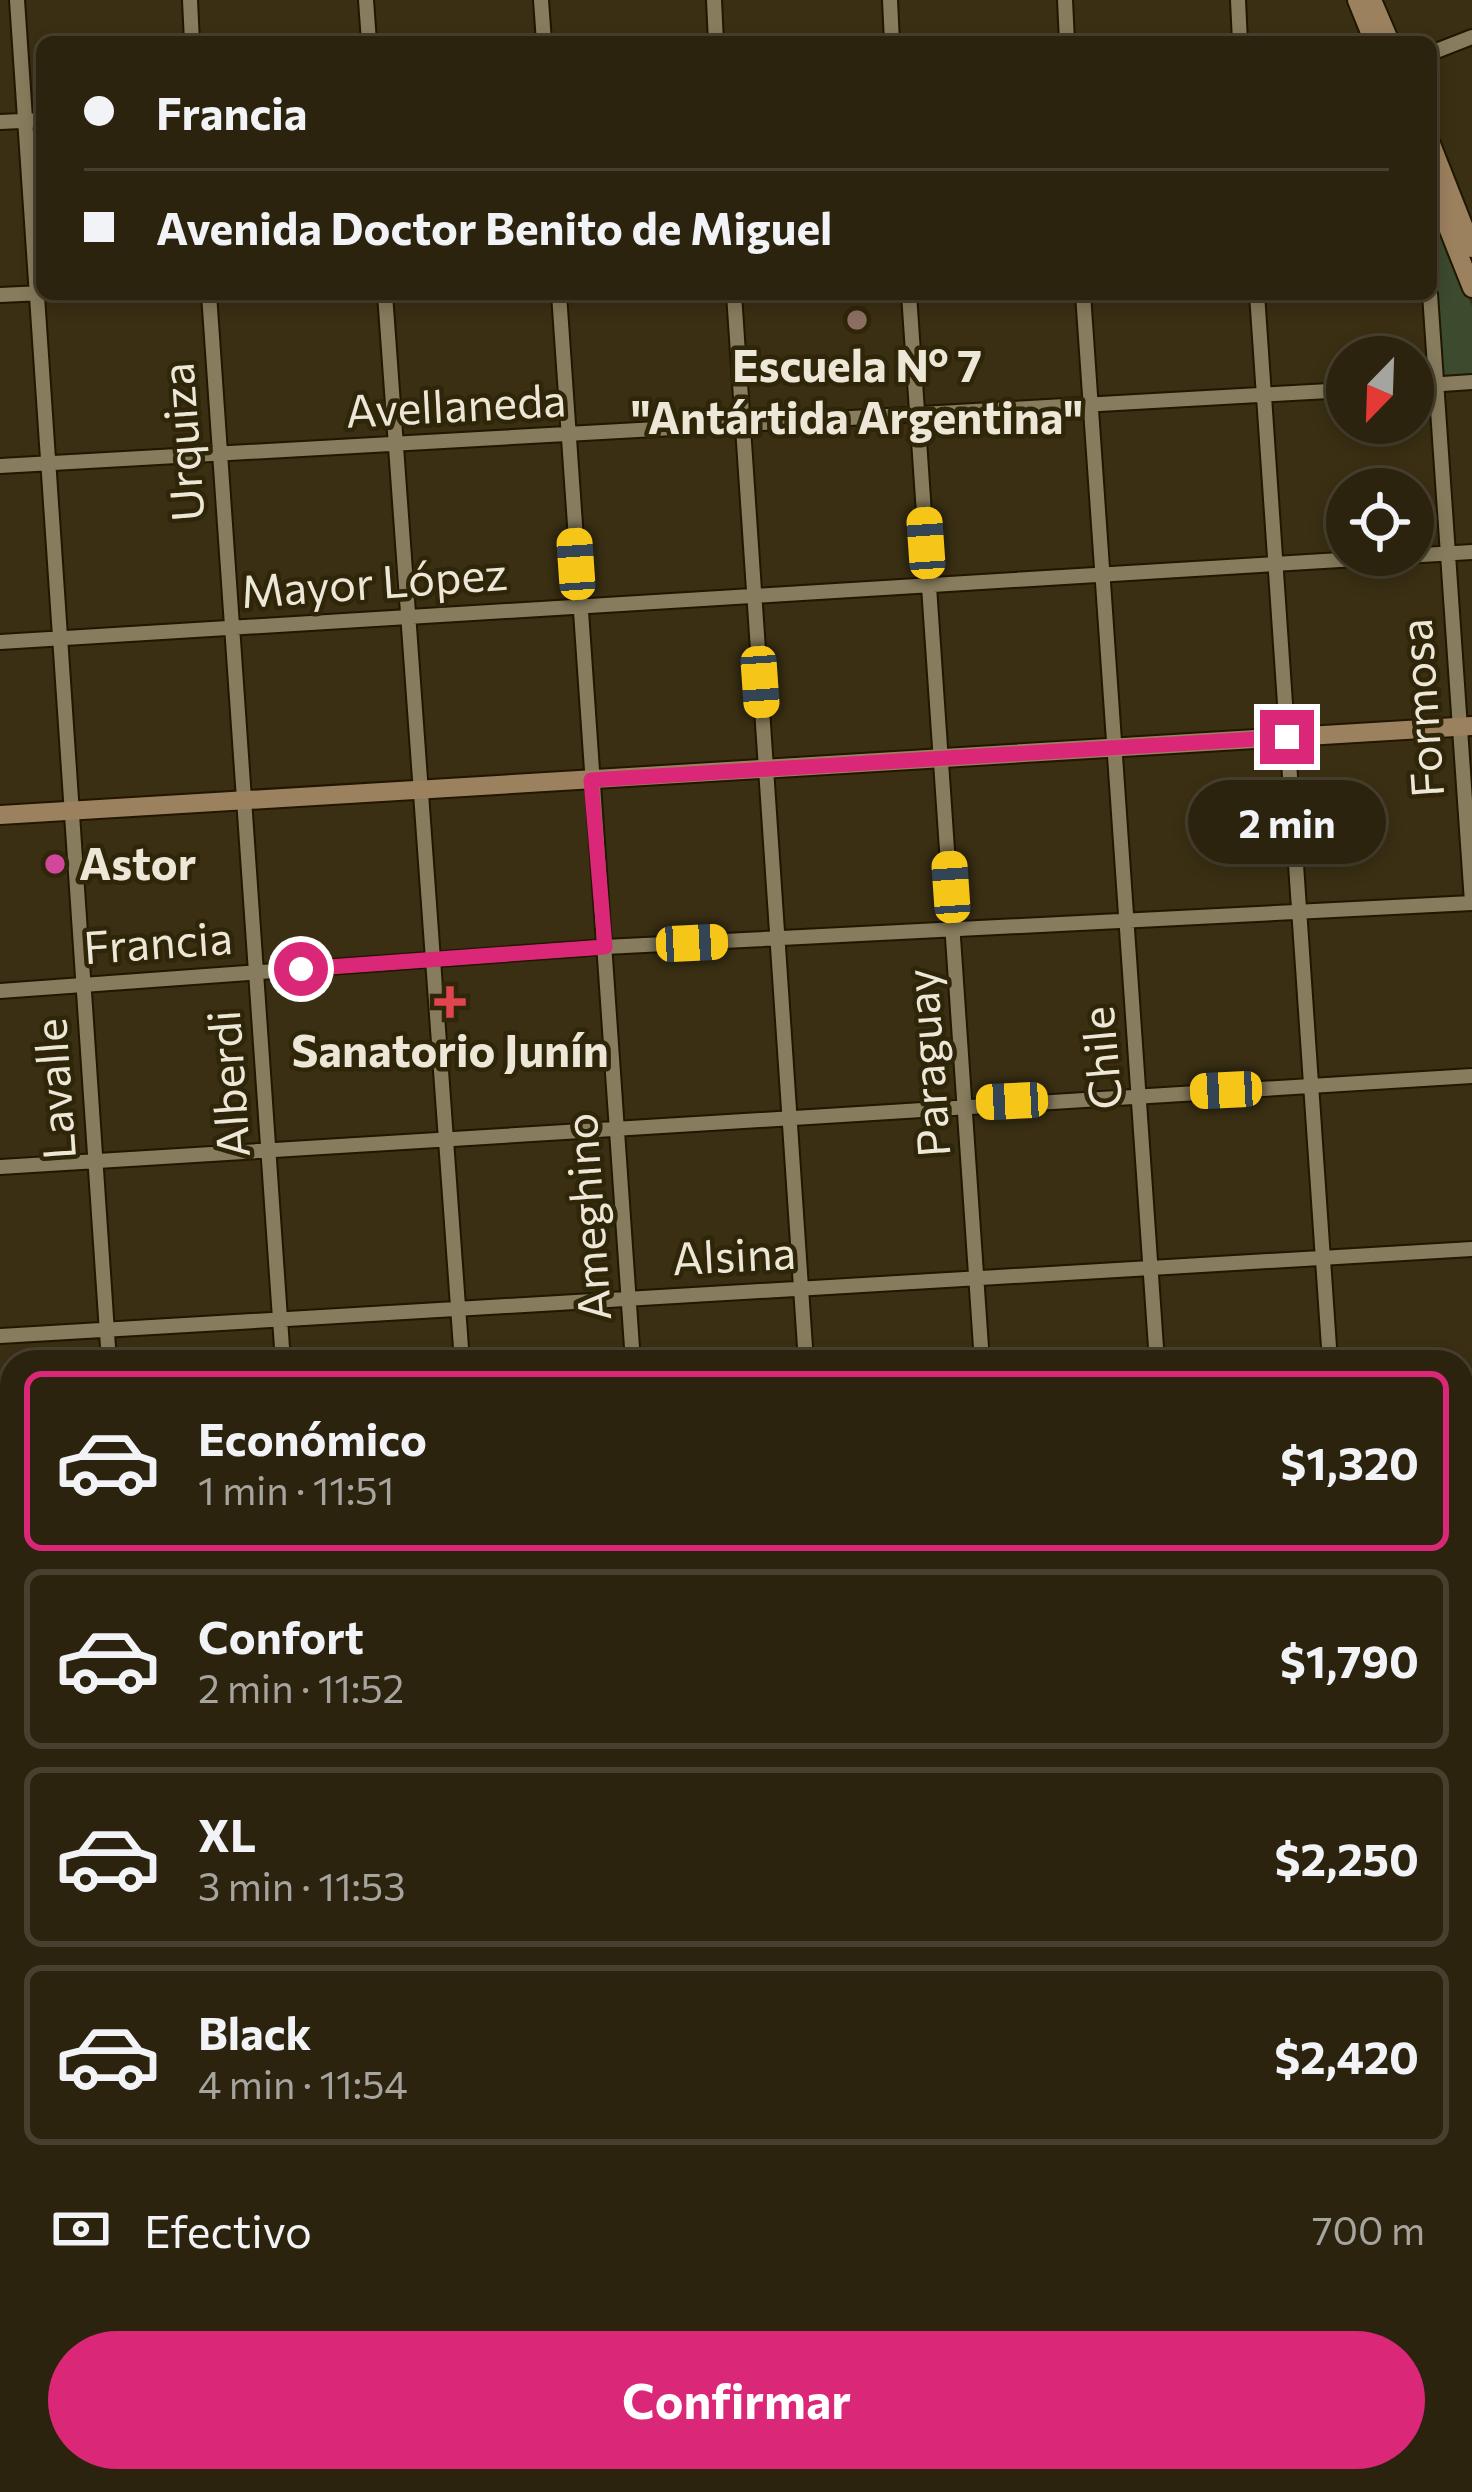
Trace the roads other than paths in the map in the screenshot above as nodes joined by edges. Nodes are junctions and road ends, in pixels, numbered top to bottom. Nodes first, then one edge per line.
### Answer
1 (16, 0) edge
2 (190, 0) edge
3 (366, 0) edge
4 (542, 0) edge
5 (714, 0) edge
6 (890, 0) edge
7 (1065, 0) edge
8 (1238, 0) edge
9 (1357, 0) edge
10 (1372, 0) edge
11 (192, 36) edge
12 (369, 36) edge
13 (544, 36) edge
14 (716, 36) edge
15 (892, 36) edge
16 (1067, 36) edge
17 (1240, 36) edge
18 (1380, 36) edge
19 (1382, 36) edge
20 (1472, 37) edge
21 (1437, 51) edge
22 (36, 120) edge
23 (24, 121) junction
24 (0, 122) edge
25 (1437, 178) edge
26 (1443, 212) edge
27 (1465, 235) edge
28 (36, 259) edge
29 (1472, 288) edge
30 (36, 293) edge
31 (0, 295) edge
32 (39, 300) edge
33 (208, 300) edge
34 (385, 300) edge
35 (559, 300) edge
36 (734, 300) edge
37 (909, 300) edge
38 (1083, 300) edge
39 (1257, 300) edge
40 (1430, 300) edge
41 (1472, 382) edge
42 (1436, 385) junction
43 (1326, 391) edge
44 (1264, 395) junction
45 (1090, 405) junction
46 (917, 415) junction
47 (742, 425) junction
48 (567, 436) junction
49 (396, 445) junction
50 (220, 454) junction
51 (48, 464) junction
52 (0, 466) edge
53 (1472, 552) edge
54 (1448, 554) junction
55 (1275, 565) junction
56 (1101, 575) junction
57 (928, 586) junction
58 (754, 596) junction
59 (579, 607) junction
60 (408, 618) junction
61 (233, 628) junction
62 (61, 639) junction
63 (0, 642) edge
64 (1466, 726) edge
65 (1287, 737) junction
66 (1112, 748) junction
67 (940, 758) junction
68 (766, 769) junction
69 (591, 780) junction
70 (419, 790) junction
71 (246, 800) junction
72 (73, 811) junction
73 (0, 815) edge
74 (1472, 902) edge
75 (1299, 912) junction
76 (1126, 921) junction
77 (954, 930) junction
78 (778, 939) junction
79 (605, 947) junction
80 (433, 960) junction
81 (257, 972) junction
82 (84, 985) junction
83 (0, 991) edge
84 (1472, 1076) edge
85 (1311, 1085) junction
86 (1141, 1094) junction
87 (969, 1103) junction
88 (789, 1115) junction
89 (618, 1128) junction
90 (446, 1140) junction
91 (269, 1150) junction
92 (96, 1161) junction
93 (0, 1166) edge
94 (1472, 1249) edge
95 (1323, 1257) junction
96 (1152, 1268) junction
97 (977, 1278) junction
98 (801, 1288) junction
99 (630, 1299) junction
100 (459, 1309) junction
101 (280, 1320) junction
102 (107, 1330) junction
103 (0, 1336) edge
104 (108, 1350) edge
105 (282, 1350) edge
106 (461, 1350) edge
107 (632, 1350) edge
108 (805, 1350) edge
109 (981, 1350) edge
110 (1156, 1350) edge
111 (1329, 1350) edge

1 - 23 street, Lavalle
2 - 11 street
3 - 12 street
4 - 13 street
5 - 14 street
6 - 15 street
7 - 16 street
8 - 17 street
9 - 18 main road
10 - 19 main road
20 - 21 street
22 - 23 street
23 - 24 street
23 - 28 street, Lavalle
25 - 26 main road
26 - 27 main road
27 - 29 main road
30 - 31 street
32 - 51 street, Lavalle
33 - 50 street, Urquiza
34 - 49 street
35 - 48 street, Ameghino
36 - 47 street
37 - 46 street, Paraguay
38 - 45 street, Chile
39 - 44 street
40 - 42 street, Formosa
41 - 42 street
42 - 54 street, Formosa
43 - 44 street, Avellaneda
44 - 45 street, Avellaneda
44 - 55 street
45 - 46 street, Avellaneda
45 - 56 street, Chile
46 - 47 street, Avellaneda
46 - 57 street, Paraguay
47 - 48 street, Avellaneda
47 - 58 street
48 - 49 street, Avellaneda
48 - 59 street, Ameghino
49 - 50 street, Avellaneda
49 - 60 street
50 - 51 street, Avellaneda
50 - 61 street, Urquiza
51 - 52 street, Avellaneda
51 - 62 street, Lavalle
53 - 54 street, Mayor López
54 - 55 street, Mayor López
54 - 64 street, Formosa
55 - 56 street, Mayor López
55 - 65 street
56 - 57 street, Mayor López
56 - 66 street, Chile
57 - 58 street, Mayor López
57 - 67 street, Paraguay
58 - 59 street, Mayor López
58 - 68 street
59 - 60 street, Mayor López
59 - 69 street, Ameghino
60 - 61 street, Mayor López
60 - 70 street
61 - 62 street, Mayor López
61 - 71 street, Urquiza
62 - 63 street, Mayor López
62 - 72 street, Lavalle
64 - 65 main road
64 - 74 street, Formosa
65 - 66 main road
65 - 75 street
66 - 67 main road
66 - 76 street, Chile
67 - 68 main road
67 - 77 street, Paraguay
68 - 69 main road
68 - 78 street
69 - 70 main road
69 - 79 street, Ameghino
70 - 71 main road
70 - 80 street
71 - 72 main road
71 - 81 street, Alberdi
72 - 73 main road
72 - 82 street, Lavalle
74 - 75 street, Francia
75 - 76 street, Francia
75 - 85 street
76 - 77 street, Francia
76 - 86 street, Chile
77 - 78 street, Francia
77 - 87 street, Paraguay
78 - 79 street, Francia
78 - 88 street
79 - 80 street, Francia
79 - 89 street, Ameghino
80 - 81 street, Francia
80 - 90 street
81 - 82 street, Francia
81 - 91 street, Alberdi
82 - 83 street, Francia
82 - 92 street, Lavalle
84 - 85 street
85 - 86 street
85 - 95 street
86 - 87 street
86 - 96 street, Chile
87 - 88 street
87 - 97 street, Paraguay
88 - 89 street
88 - 98 street
89 - 90 street
89 - 99 street, Ameghino
90 - 91 street
90 - 100 street
91 - 92 street
91 - 101 street, Alberdi
92 - 93 street
92 - 102 street, Lavalle
94 - 95 street, Alsina
95 - 96 street, Alsina
95 - 111 street
96 - 97 street, Alsina
96 - 110 street, Chile
97 - 98 street, Alsina
97 - 109 street, Paraguay
98 - 99 street, Alsina
98 - 108 street
99 - 100 street, Alsina
99 - 107 street, Ameghino
100 - 101 street, Alsina
100 - 106 street
101 - 102 street, Alsina
101 - 105 street, Alberdi
102 - 103 street, Alsina
102 - 104 street, Lavalle

